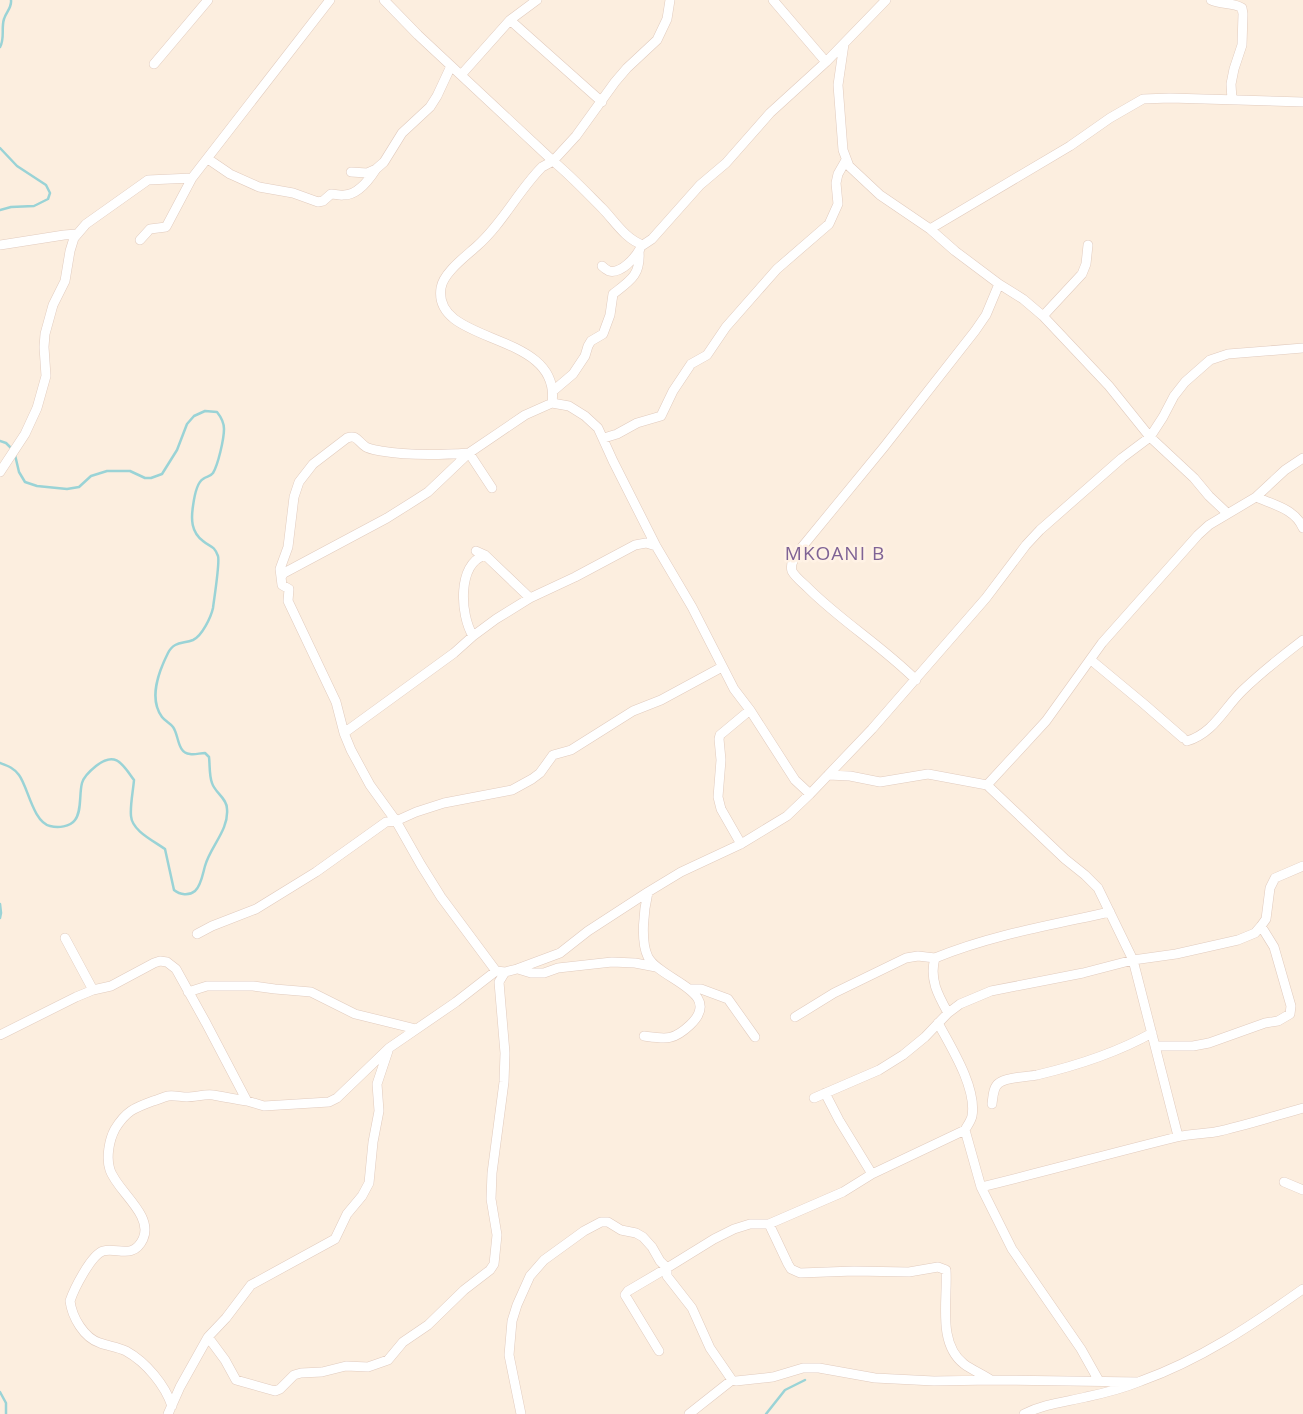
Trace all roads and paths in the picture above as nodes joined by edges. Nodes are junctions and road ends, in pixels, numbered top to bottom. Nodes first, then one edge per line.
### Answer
1 (208, 0) edge
2 (330, 0) edge
3 (384, 0) edge
4 (537, 0) edge
5 (670, 0) edge
6 (773, 0) edge
7 (886, 0) edge
8 (1211, 0) edge
9 (510, 20) junction
10 (844, 44) junction
11 (826, 62) junction
12 (154, 64) dead end
13 (451, 66) junction
14 (462, 75) junction
15 (1232, 100) junction
16 (602, 102) junction
17 (1303, 102) edge
18 (208, 159) junction
19 (846, 160) junction
20 (553, 161) junction
21 (376, 170) junction
22 (351, 172) dead end
23 (192, 178) junction
24 (930, 229) junction
25 (76, 234) junction
26 (140, 240) dead end
27 (0, 245) edge
28 (1088, 245) dead end
29 (641, 248) junction
30 (602, 266) dead end
31 (999, 284) junction
32 (1043, 316) junction
33 (1303, 348) edge
34 (553, 391) junction
35 (552, 403) junction
36 (1150, 437) junction
37 (604, 438) junction
38 (469, 453) junction
39 (1303, 458) edge
40 (0, 472) edge
41 (492, 488) dead end
42 (1256, 497) junction
43 (1227, 513) junction
44 (1303, 528) edge
45 (656, 546) junction
46 (476, 551) dead end
47 (486, 555) junction
48 (281, 577) junction
49 (530, 598) junction
50 (473, 636) junction
51 (1303, 640) edge
52 (1091, 660) junction
53 (722, 667) junction
54 (916, 680) junction
55 (750, 710) junction
56 (344, 733) junction
57 (828, 775) junction
58 (987, 785) junction
59 (810, 794) junction
60 (396, 821) junction
61 (741, 844) junction
62 (1303, 866) edge
63 (648, 892) junction
64 (1110, 912) junction
65 (1262, 926) junction
66 (197, 934) dead end
67 (65, 938) dead end
68 (935, 958) junction
69 (1133, 960) junction
70 (656, 967) junction
71 (517, 969) junction
72 (500, 972) junction
73 (690, 989) junction
74 (93, 990) junction
75 (188, 992) junction
76 (948, 1013) junction
77 (795, 1017) dead end
78 (938, 1023) junction
79 (416, 1028) junction
80 (1152, 1033) junction
81 (0, 1035) edge
82 (644, 1036) dead end
83 (755, 1037) dead end
84 (1156, 1046) junction
85 (389, 1048) junction
86 (825, 1093) junction
87 (814, 1098) dead end
88 (247, 1101) junction
89 (992, 1104) dead end
90 (1303, 1108) edge
91 (965, 1130) junction
92 (1178, 1136) junction
93 (872, 1174) junction
94 (1284, 1182) dead end
95 (981, 1187) junction
96 (1303, 1190) edge
97 (769, 1224) junction
98 (667, 1268) junction
99 (1303, 1289) edge
100 (208, 1337) junction
101 (659, 1351) dead end
102 (732, 1380) junction
103 (992, 1380) junction
104 (1100, 1382) junction
105 (1140, 1382) junction
106 (170, 1410) edge
107 (521, 1414) edge
108 (689, 1414) edge
109 (1024, 1414) edge

1 - 12 street
2 - 18 street
3 - 13 street
4 - 9 street
5 - 16 street
6 - 11 street
7 - 10 street
8 - 15 street
9 - 14 street
9 - 16 street
10 - 11 street
10 - 19 street
11 - 29 street
13 - 14 street
13 - 21 street
14 - 20 street
15 - 17 street
15 - 24 street
16 - 20 street
18 - 21 street
18 - 23 street
19 - 24 street
19 - 37 street
20 - 29 street
20 - 34 street
21 - 22 street
23 - 25 street
23 - 26 street
24 - 31 street
25 - 27 street
25 - 40 street
28 - 32 street
29 - 30 street
29 - 34 street
31 - 32 street
31 - 54 street
32 - 36 street
33 - 36 street
34 - 35 street
35 - 37 street
35 - 38 street
36 - 43 street
36 - 54 street
37 - 45 street
38 - 41 street
38 - 48 street
38 - 48 street
39 - 42 street
42 - 43 street
42 - 44 street
43 - 52 street
45 - 49 street
45 - 53 street
46 - 47 street
47 - 49 street
47 - 50 street
48 - 56 street
49 - 50 street
50 - 56 street
51 - 52 street
52 - 58 street
53 - 55 street
53 - 60 street
54 - 57 street
55 - 59 street
55 - 61 street
56 - 60 street
57 - 58 street
57 - 59 street
58 - 64 street
59 - 61 street
60 - 66 street
60 - 72 street
61 - 63 street
62 - 65 street
63 - 70 street
63 - 71 street
64 - 68 street
64 - 69 street
65 - 69 street
65 - 84 street
67 - 74 street
68 - 76 street
68 - 77 street
69 - 76 street
69 - 80 street
70 - 71 street
70 - 73 street
71 - 72 street
72 - 79 street
72 - 100 street
73 - 82 street
73 - 83 street
74 - 75 street
74 - 81 street
75 - 79 street
75 - 88 street
76 - 78 street
78 - 86 street
78 - 91 street
79 - 85 street
80 - 84 street
80 - 89 street
84 - 92 street
85 - 88 street
85 - 100 street
86 - 87 street
86 - 93 street
88 - 106 street
90 - 92 street
91 - 93 street
91 - 95 street
92 - 95 street
93 - 97 street
94 - 96 street
95 - 104 street
97 - 98 street
97 - 103 street
98 - 101 street
98 - 102 street
98 - 107 street
99 - 105 street
100 - 106 street
102 - 103 street
102 - 108 street
103 - 104 street
104 - 105 street
105 - 109 street

